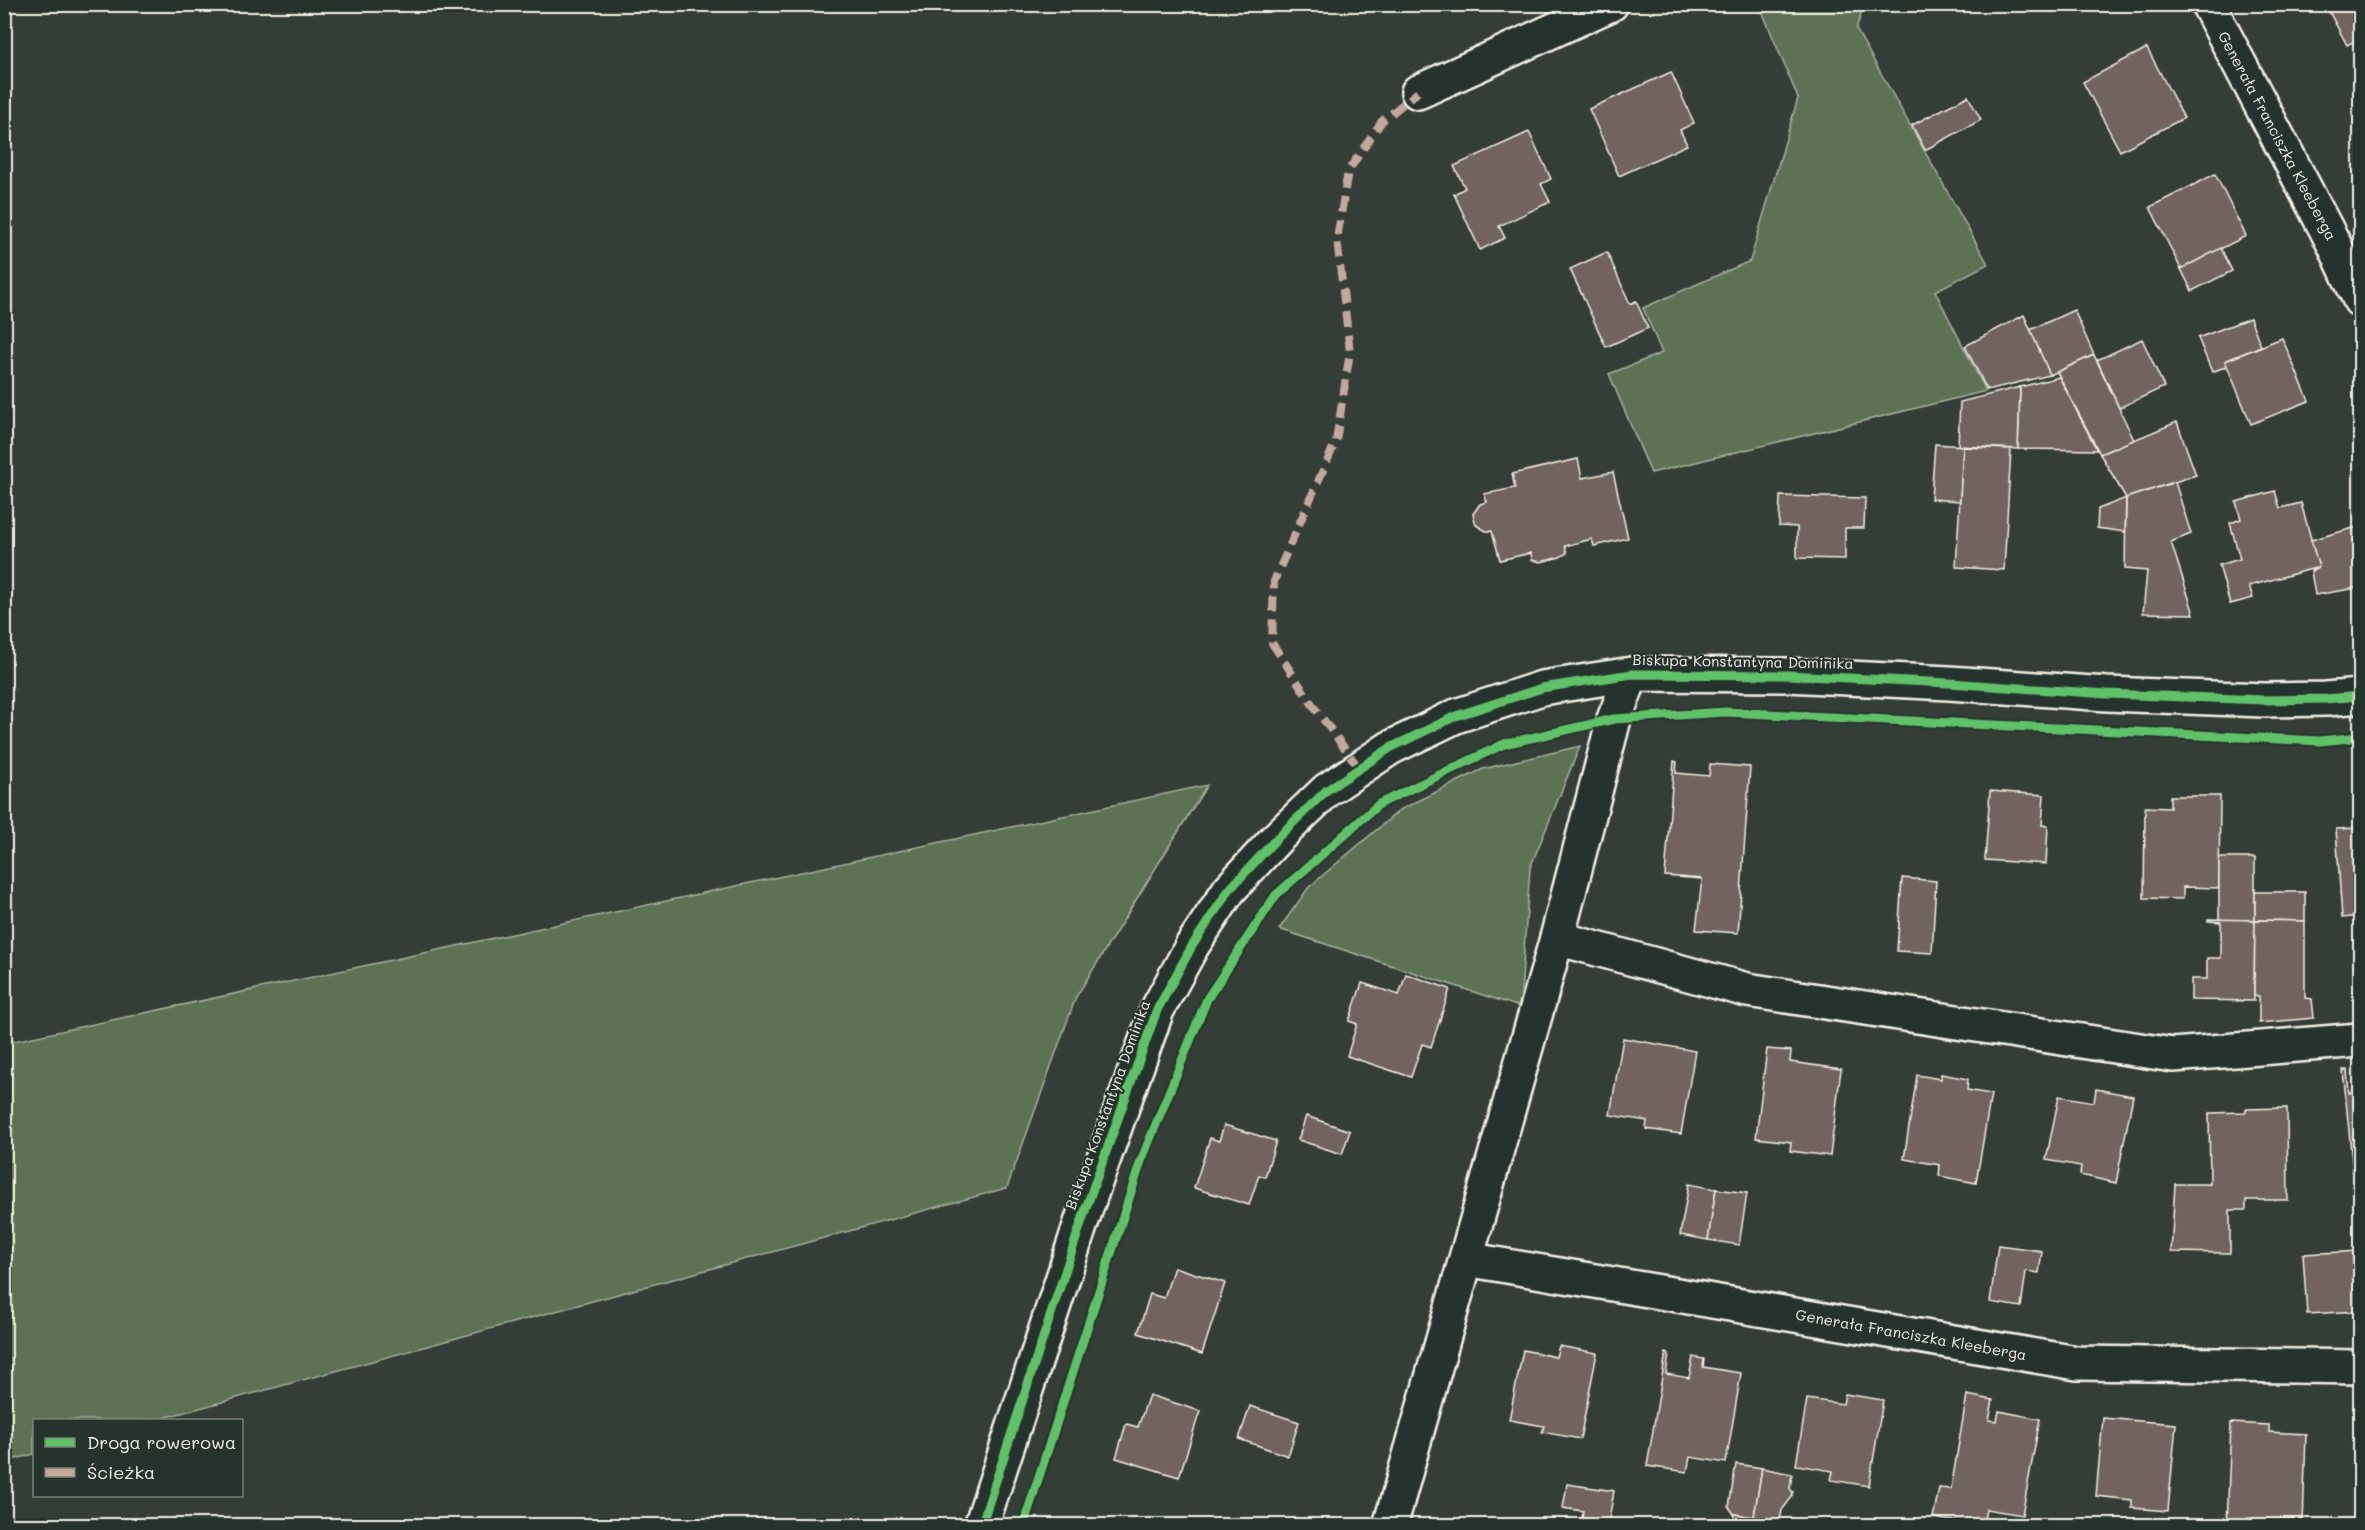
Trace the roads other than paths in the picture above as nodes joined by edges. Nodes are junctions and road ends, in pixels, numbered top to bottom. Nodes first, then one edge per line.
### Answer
1 (1611, 4) edge
2 (2208, 4) edge
3 (1418, 92) dead end
4 (2361, 300) edge
5 (1632, 674) junction
6 (2361, 696) edge
7 (1557, 938) junction
8 (2361, 1040) edge
9 (1466, 1259) junction
10 (2361, 1367) edge
11 (981, 1526) edge
12 (1390, 1526) edge

1 - 3 street
2 - 4 street, Generała Franciszka Kleeberga
5 - 6 street, Biskupa Konstantyna Dominika
5 - 7 street
5 - 11 street, Biskupa Konstantyna Dominika
7 - 8 street
7 - 9 street
9 - 10 street, Generała Franciszka Kleeberga
9 - 12 street

